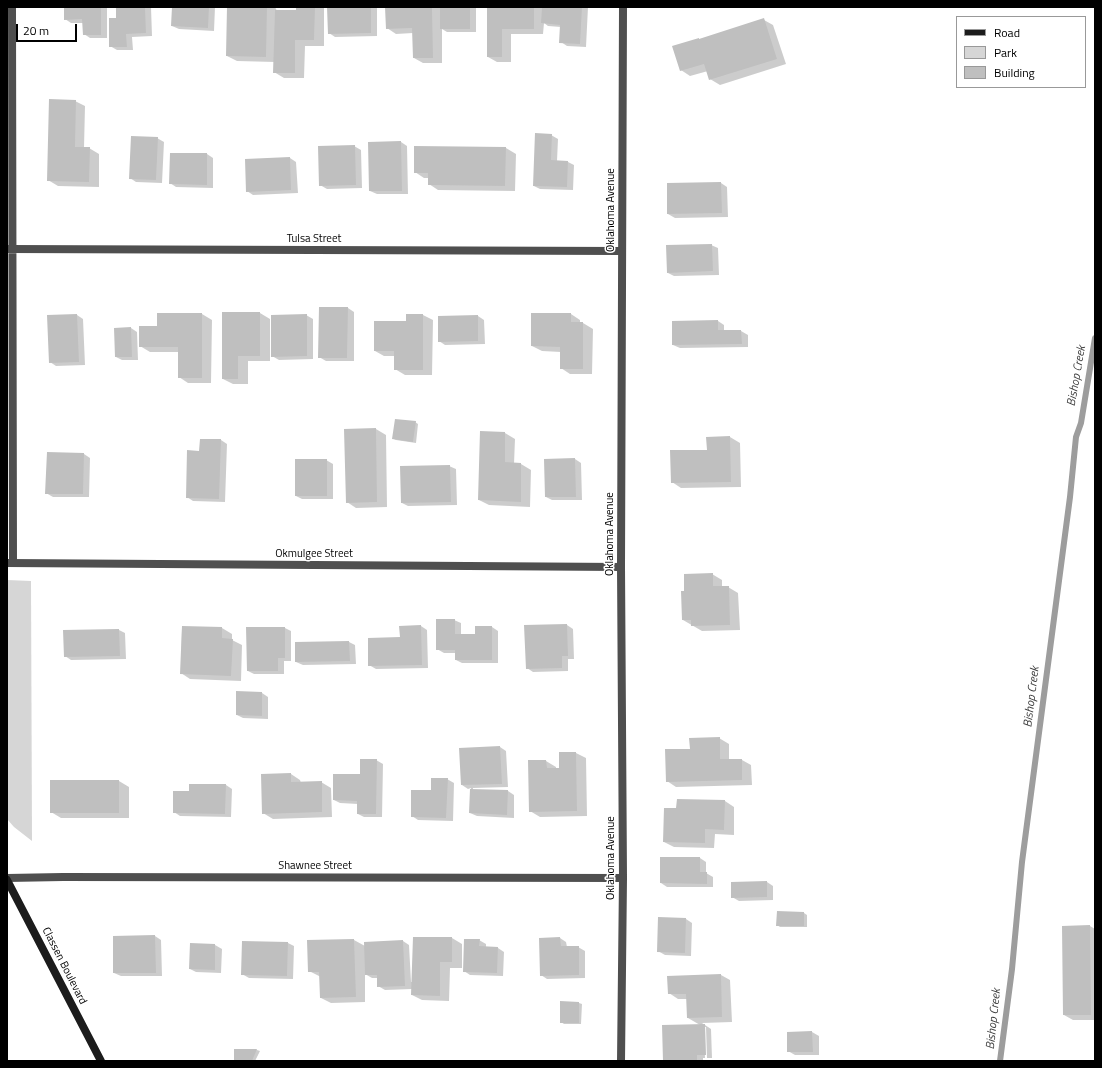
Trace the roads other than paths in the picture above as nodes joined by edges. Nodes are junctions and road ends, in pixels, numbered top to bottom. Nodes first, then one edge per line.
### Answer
1 (12, 7) edge
2 (622, 7) edge
3 (10, 249) edge
4 (622, 251) junction
5 (10, 563) edge
6 (621, 567) junction
7 (623, 878) junction
8 (7, 879) edge
9 (100, 1060) edge
10 (621, 1061) edge

1 - 3 street
2 - 4 street, Oklahoma Avenue
3 - 4 street, Tulsa Street
3 - 5 street
4 - 6 street, Oklahoma Avenue
5 - 6 street, Okmulgee Street
6 - 7 street, Oklahoma Avenue
7 - 8 street, Shawnee Street
7 - 10 street, Oklahoma Avenue
8 - 9 main road, Classen Boulevard

